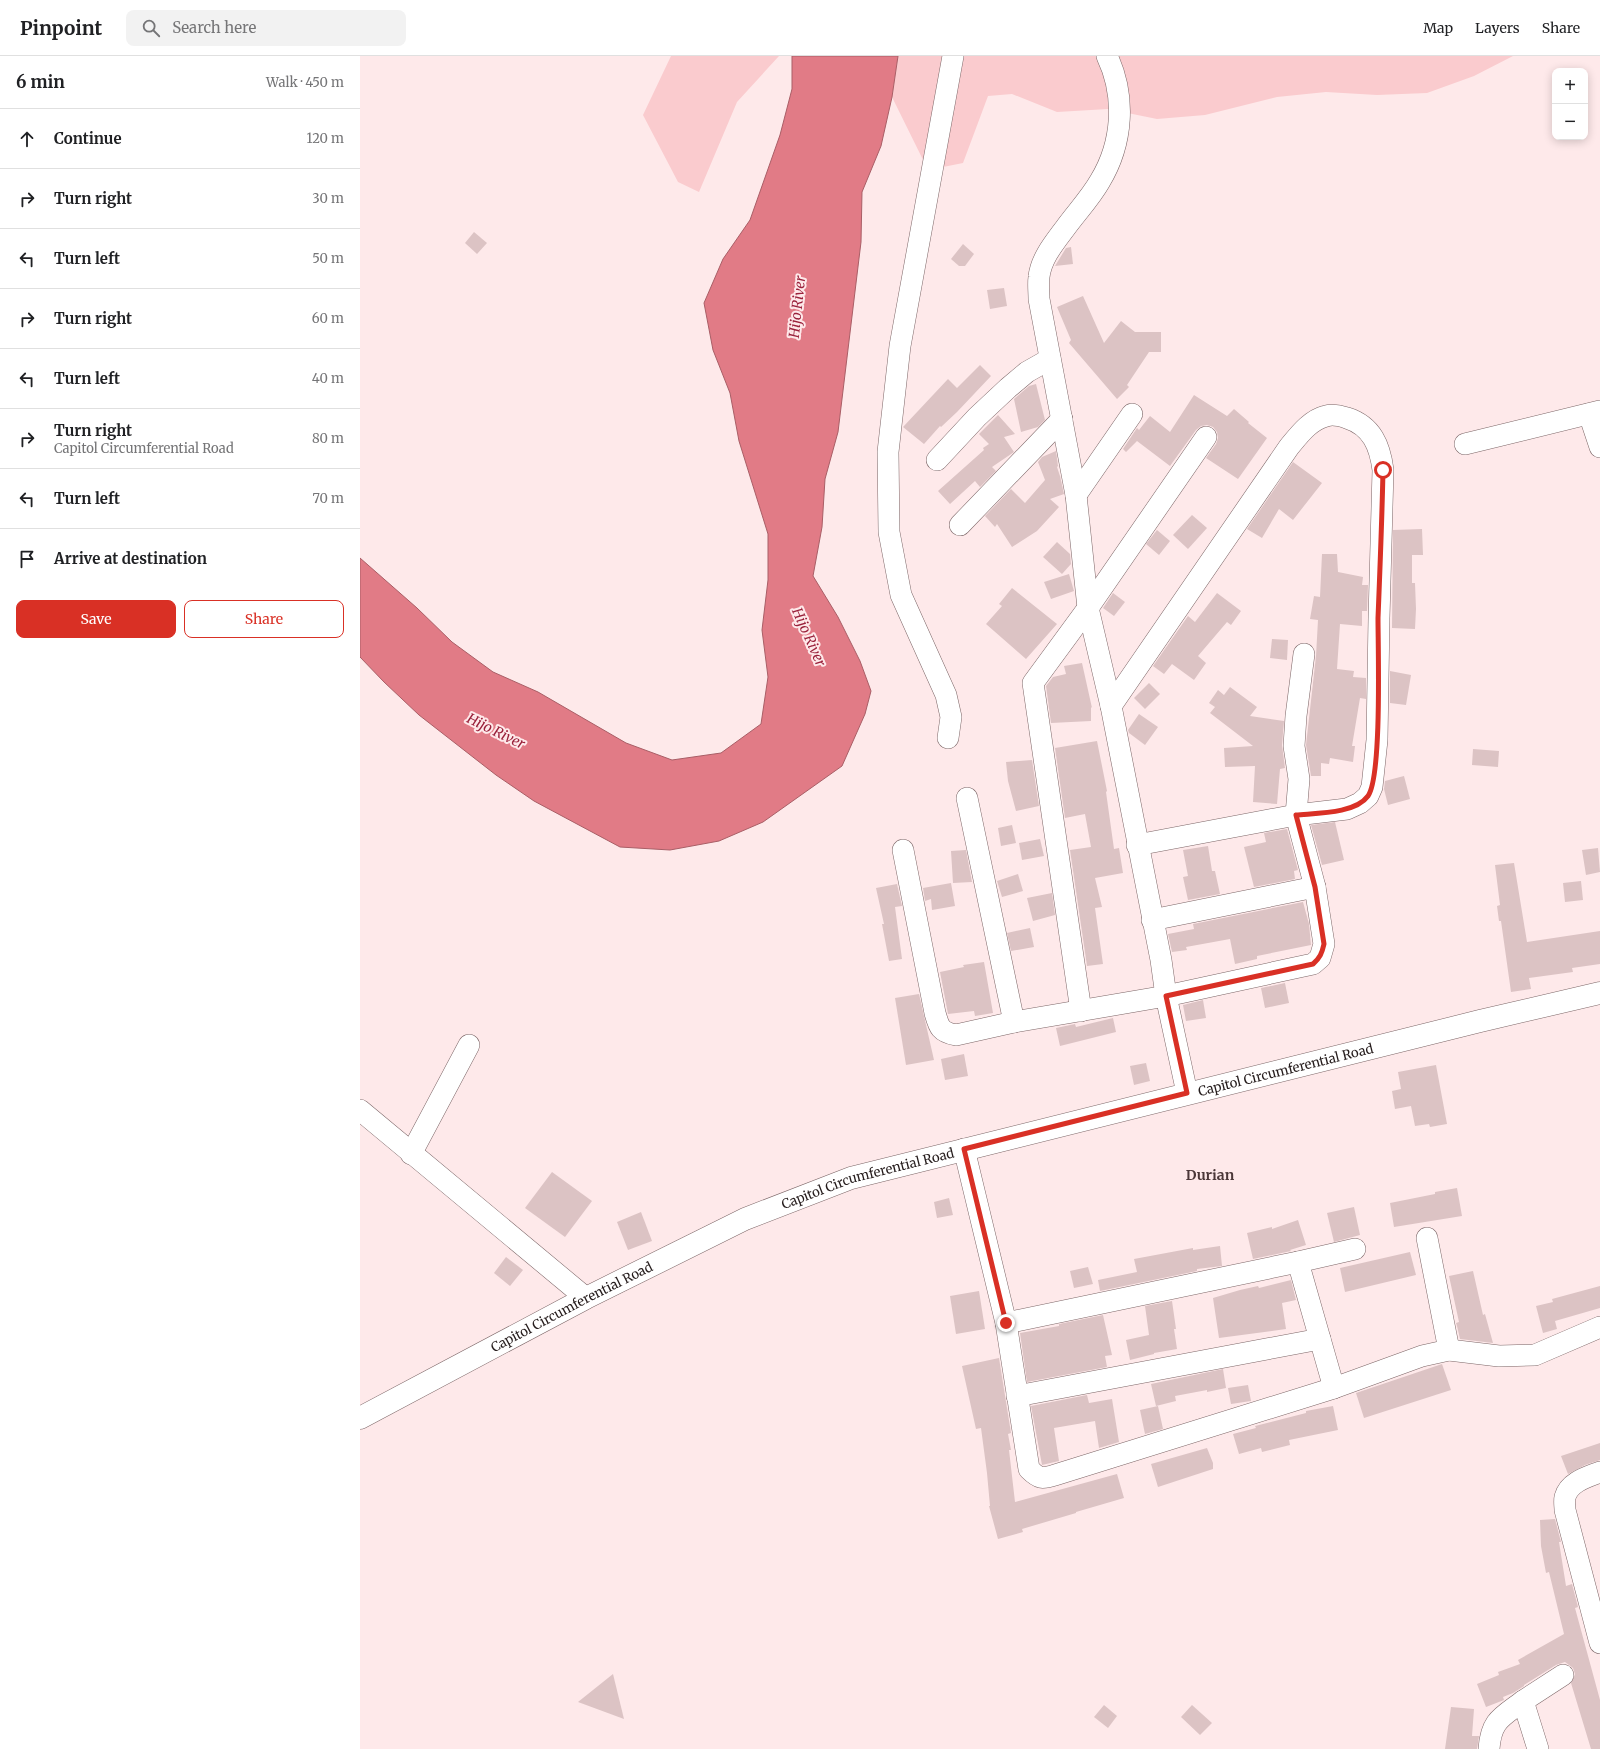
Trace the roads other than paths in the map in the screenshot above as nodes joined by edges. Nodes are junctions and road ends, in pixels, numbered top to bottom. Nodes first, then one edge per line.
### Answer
1 (953, 56) edge
2 (1107, 56) edge
3 (1050, 360) junction
4 (1594, 412) edge
5 (1132, 414) dead end
6 (1062, 419) junction
7 (1206, 436) dead end
8 (1465, 444) dead end
9 (1600, 447) edge
10 (937, 460) dead end
11 (1076, 495) junction
12 (960, 525) dead end
13 (1088, 608) junction
14 (1304, 654) dead end
15 (1111, 706) junction
16 (948, 738) dead end
17 (967, 798) dead end
18 (1296, 815) junction
19 (1137, 845) junction
20 (904, 850) dead end
21 (1315, 887) junction
22 (1152, 920) junction
23 (1600, 993) edge
24 (1166, 996) junction
25 (1082, 1011) junction
26 (1014, 1022) junction
27 (469, 1045) dead end
28 (1187, 1093) junction
29 (360, 1110) edge
30 (964, 1149) junction
31 (411, 1154) junction
32 (1427, 1238) dead end
33 (1355, 1249) dead end
34 (1298, 1262) junction
35 (586, 1298) junction
36 (1006, 1323) junction
37 (1600, 1327) edge
38 (1320, 1339) junction
39 (1449, 1350) junction
40 (1334, 1388) junction
41 (1017, 1396) junction
42 (360, 1418) edge
43 (1600, 1472) edge
44 (1600, 1643) edge
45 (1563, 1675) dead end
46 (1522, 1701) junction
47 (1489, 1749) edge
48 (1538, 1749) edge

1 - 16 street
2 - 3 street
3 - 6 street
3 - 10 street
4 - 8 street
4 - 9 street
5 - 11 street
6 - 11 street
6 - 12 street
7 - 13 street
11 - 13 street
13 - 15 street
13 - 25 street
14 - 18 street
15 - 18 street
15 - 19 street
17 - 26 street
18 - 19 street
18 - 21 street
19 - 22 street
20 - 26 street
21 - 22 street
21 - 24 street
22 - 24 street
23 - 28 main road, Capitol Circumferential Road
24 - 25 street
24 - 28 street
25 - 26 street
27 - 31 street
28 - 30 main road, Capitol Circumferential Road
29 - 31 street
30 - 35 main road, Capitol Circumferential Road
30 - 36 street
31 - 35 street
32 - 39 street
33 - 34 street
34 - 36 street
34 - 38 street
35 - 42 main road, Capitol Circumferential Road
36 - 41 street
37 - 39 street
38 - 40 street
38 - 41 street
39 - 40 street
40 - 41 street
43 - 44 street
45 - 46 street
46 - 47 street
46 - 48 street

